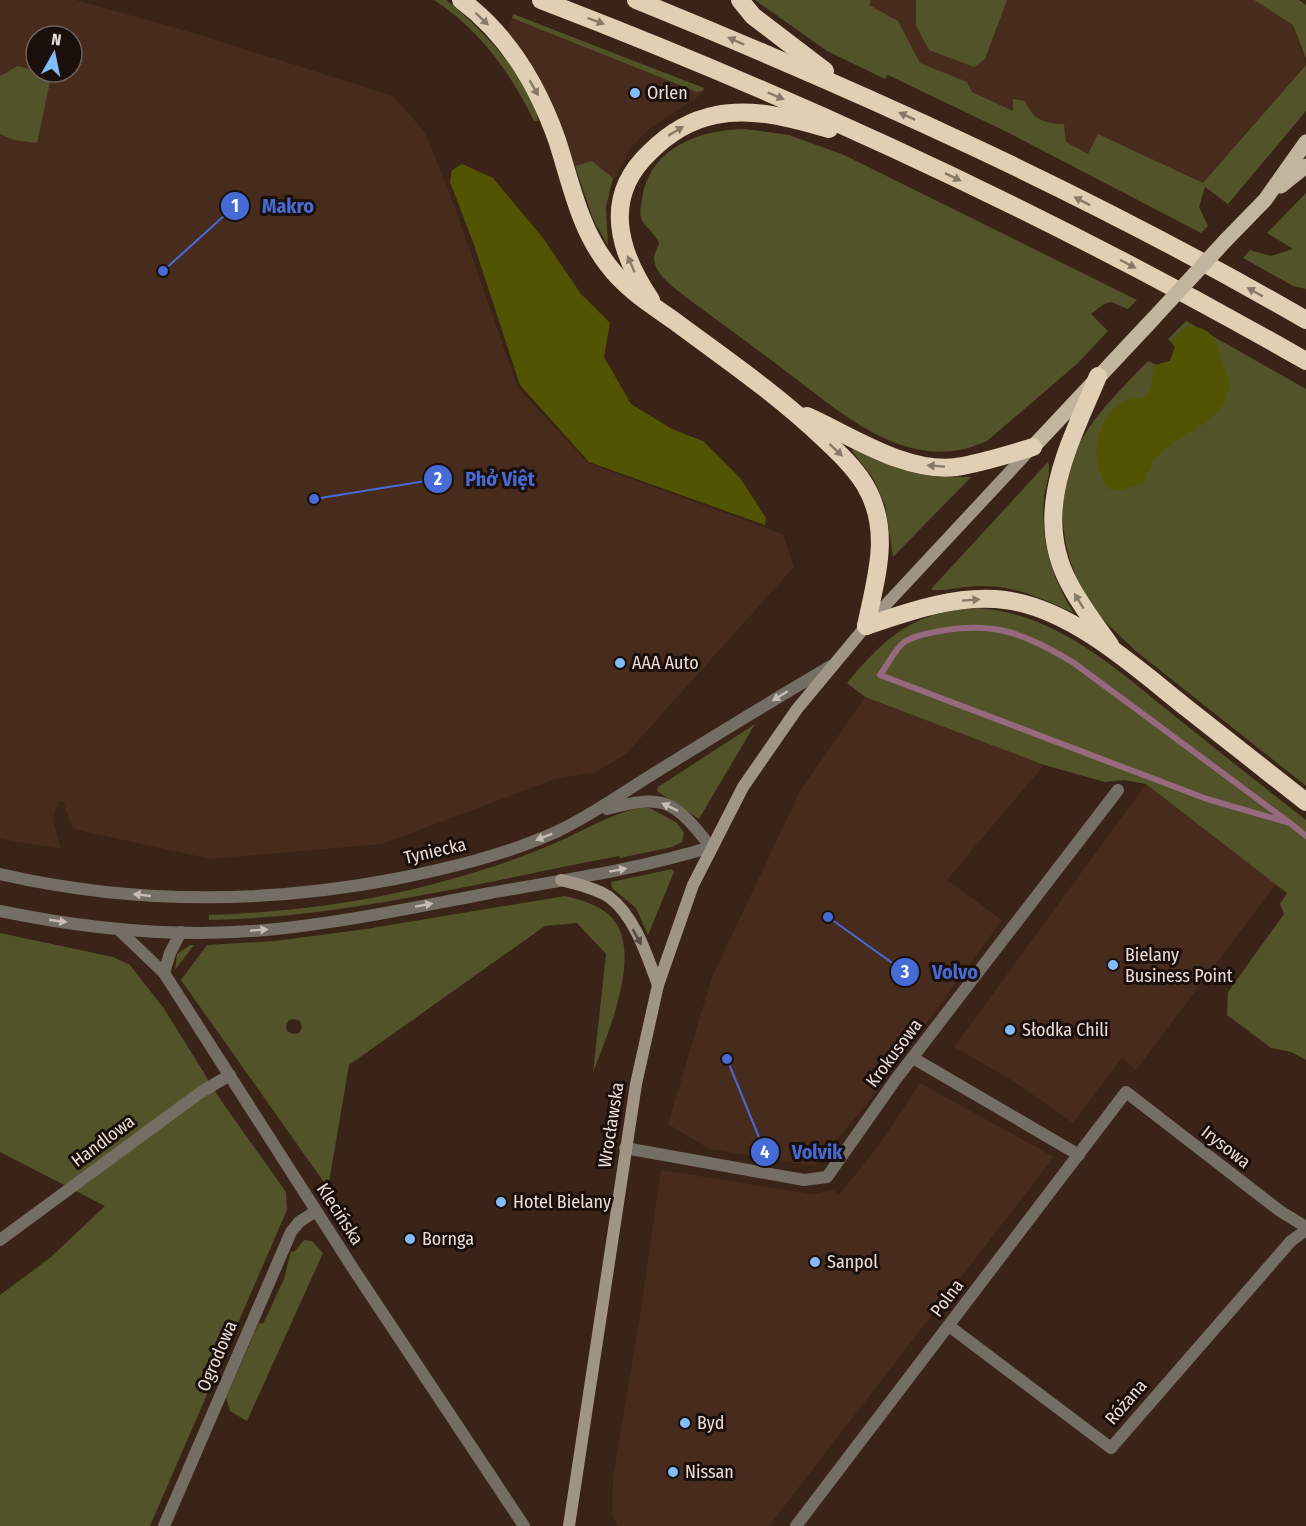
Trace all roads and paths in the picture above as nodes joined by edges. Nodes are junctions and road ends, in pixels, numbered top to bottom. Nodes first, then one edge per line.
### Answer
1 (461, 0) edge
2 (542, 0) edge
3 (636, 0) edge
4 (740, 0) edge
5 (867, 98) junction
6 (1306, 142) edge
7 (881, 144) junction
8 (1306, 166) edge
9 (1265, 200) junction
10 (662, 312) junction
11 (1306, 320) edge
12 (1306, 361) edge
13 (1098, 376) junction
14 (793, 410) junction
15 (1033, 447) junction
16 (866, 626) junction
17 (1112, 649) junction
18 (831, 666) junction
19 (1118, 790) dead end
20 (1306, 802) edge
21 (597, 812) junction
22 (711, 847) junction
23 (0, 874) edge
24 (561, 880) junction
25 (0, 911) edge
26 (118, 929) junction
27 (181, 932) junction
28 (164, 973) junction
29 (658, 986) junction
30 (913, 1058) junction
31 (230, 1075) junction
32 (1126, 1092) joint
33 (625, 1148) junction
34 (1079, 1155) junction
35 (316, 1211) junction
36 (1306, 1229) edge
37 (0, 1240) edge
38 (949, 1326) junction
39 (164, 1526) edge
40 (524, 1526) edge
41 (569, 1526) edge
42 (796, 1526) edge

1 -> 10 highway
2 -> 7 highway
5 -> 3 highway
4 - 5 highway
11 -> 5 highway
6 - 9 main road
10 -> 7 highway
7 -> 12 highway
8 - 9 main road
9 - 13 main road, bridge
10 - 14 highway
13 - 15 main road
17 -> 13 highway
15 -> 14 highway
14 -> 16 highway
15 - 16 main road, Wrocławska
16 -> 17 highway
16 - 18 main road, Wrocławska
17 - 20 highway
18 -> 21 street, Tyniecka
18 - 22 main road, Wrocławska
19 - 30 street, Krokusowa
22 -> 21 street
21 -> 23 street, Tyniecka
24 -> 22 street
22 - 29 main road, Wrocławska
27 -> 24 street
24 -> 29 main road
25 -> 26 street
26 - 27 street
26 - 28 street, Klecińska
27 - 28 street
28 - 31 street, Klecińska
29 - 33 main road, Wrocławska
30 - 33 street, Krokusowa
30 - 34 street
31 - 35 street, Klecińska
31 - 37 street, Handlowa
32 - 34 street, Polna
32 - 36 street, Irysowa
33 - 41 main road, Wrocławska
34 - 38 street, Polna
35 - 39 street, Ogrodowa
35 - 40 street, Klecińska
36 - 38 street, Różana
38 - 42 street, Polna

